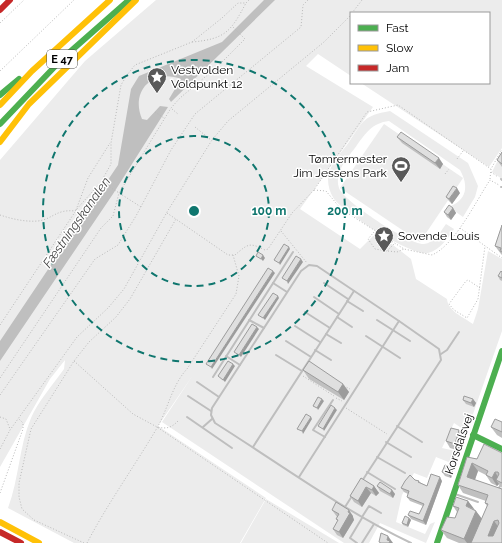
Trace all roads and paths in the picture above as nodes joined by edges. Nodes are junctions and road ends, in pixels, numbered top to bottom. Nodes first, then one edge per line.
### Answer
1 (10, 0) edge
2 (24, 0) edge
3 (74, 0) edge
4 (110, 0) edge
5 (129, 0) edge
6 (136, 0) edge
7 (249, 0) edge
8 (308, 0) edge
9 (362, 0) edge
10 (246, 3) junction
11 (0, 10) edge
12 (353, 12) edge
13 (350, 16) edge
14 (0, 23) edge
15 (233, 27) junction
16 (192, 42) junction
17 (0, 71) edge
18 (32, 71) junction
19 (0, 95) edge
20 (0, 105) edge
21 (171, 108) junction
22 (155, 112) dead end
23 (178, 114) dead end
24 (164, 118) junction
25 (0, 124) edge
26 (195, 127) dead end
27 (212, 140) junction
28 (0, 142) edge
29 (111, 143) junction
30 (502, 149) edge
31 (464, 150) junction
32 (498, 156) junction
33 (457, 159) dead end
34 (502, 159) edge
35 (449, 169) dead end
36 (491, 169) junction
37 (490, 172) junction
38 (445, 174) dead end
39 (502, 179) edge
40 (490, 180) junction
41 (101, 182) junction
42 (502, 187) edge
43 (314, 190) junction
44 (119, 193) junction
45 (141, 207) junction
46 (75, 211) junction
47 (167, 212) junction
48 (0, 215) edge
49 (176, 219) junction
50 (460, 227) junction
51 (280, 230) junction
52 (375, 231) junction
53 (394, 243) junction
54 (485, 246) junction
55 (404, 249) junction
56 (387, 251) junction
57 (293, 252) dead end
58 (233, 255) junction
59 (502, 258) edge
60 (308, 265) junction
61 (273, 283) junction
62 (324, 283) dead end
63 (480, 288) junction
64 (354, 291) junction
65 (287, 292) junction
66 (314, 297) dead end
67 (348, 300) junction
68 (363, 311) dead end
69 (305, 312) dead end
70 (339, 314) junction
71 (337, 317) junction
72 (249, 320) junction
73 (377, 320) dead end
74 (399, 321) junction
75 (0, 325) edge
76 (295, 326) dead end
77 (264, 328) junction
78 (330, 328) junction
79 (352, 328) dead end
80 (393, 330) junction
81 (459, 332) dead end
82 (326, 334) junction
83 (366, 336) dead end
84 (286, 340) dead end
85 (410, 341) dead end
86 (320, 342) junction
87 (341, 343) dead end
88 (383, 347) junction
89 (315, 350) junction
90 (502, 351) edge
91 (441, 354) junction
92 (276, 355) dead end
93 (226, 356) junction
94 (311, 357) junction
95 (400, 358) dead end
96 (330, 360) dead end
97 (74, 361) junction
98 (240, 365) junction
99 (302, 371) junction
100 (300, 374) junction
101 (212, 377) dead end
102 (0, 378) edge
103 (196, 382) dead end
104 (340, 383) edge
105 (354, 392) junction
106 (0, 395) edge
107 (188, 396) dead end
108 (219, 397) junction
109 (332, 400) dead end
110 (346, 404) junction
111 (344, 407) junction
112 (212, 411) junction
113 (0, 417) edge
114 (187, 417) dead end
115 (212, 418) junction
116 (19, 419) junction
117 (178, 421) dead end
118 (397, 426) junction
119 (157, 427) junction
120 (202, 428) junction
121 (10, 430) junction
122 (313, 430) junction
123 (311, 434) dead end
124 (473, 435) junction
125 (390, 436) junction
126 (325, 437) junction
127 (386, 442) junction
128 (422, 442) dead end
129 (253, 447) junction
130 (232, 448) dead end
131 (0, 449) edge
132 (502, 449) edge
133 (377, 457) junction
134 (411, 457) dead end
135 (367, 472) junction
136 (405, 473) dead end
137 (299, 477) junction
138 (502, 482) edge
139 (360, 484) edge
140 (499, 488) edge
141 (395, 489) dead end
142 (0, 493) edge
143 (454, 493) junction
144 (352, 495) edge
145 (478, 502) dead end
146 (345, 507) junction
147 (381, 514) dead end
148 (362, 517) junction
149 (0, 522) edge
150 (374, 524) junction
151 (386, 531) junction
152 (0, 532) edge
153 (383, 537) edge
154 (21, 543) edge
155 (39, 543) edge
156 (84, 543) edge
157 (87, 543) edge
158 (328, 543) edge
159 (357, 543) edge
160 (362, 543) edge
161 (411, 543) edge
162 (437, 543) edge

1 - 11 main road
2 - 14 path
3 - 17 path
4 - 18 main road, E 47
5 - 25 main road, E 47
6 - 28 main road
7 - 10 path
8 - 45 path
9 - 12 path
10 - 15 path
10 - 16 path
13 - 27 path
15 - 16 path
15 - 21 path
16 - 29 path
18 - 19 main road
18 - 20 main road, E 47
21 - 23 path
21 - 24 path
22 - 24 path
24 - 44 path
26 - 27 path
27 - 47 path
29 - 41 path
29 - 46 path
30 - 32 path
31 - 33 path
31 - 36 path
31 - 43 path
32 - 34 path
32 - 36 path
35 - 38 path
36 - 37 path
37 - 39 path
37 - 40 path
40 - 42 path
40 - 50 path
41 - 44 path
41 - 46 path
43 - 51 path
43 - 52 path
44 - 45 path
44 - 102 path
45 - 106 path
46 - 48 path
46 - 75 path
47 - 49 path
47 - 116 path
49 - 58 path
49 - 97 path
50 - 54 path
50 - 55 path
51 - 58 path
51 - 60 path
52 - 53 path
52 - 56 path
53 - 55 path
53 - 56 path
54 - 59 path
54 - 63 path
55 - 56 path
57 - 61 lane
58 - 119 path
60 - 64 lane
60 - 65 lane
61 - 65 lane
61 - 72 lane
62 - 67 lane
63 - 63 path
64 - 67 lane
64 - 74 lane
65 - 77 lane
66 - 70 lane
67 - 68 lane
67 - 70 lane
69 - 78 lane
70 - 71 lane
71 - 78 lane
71 - 79 lane
72 - 77 lane
72 - 93 lane
73 - 80 lane
74 - 80 lane
74 - 91 lane
76 - 86 lane
77 - 98 lane
78 - 82 lane
80 - 85 lane
80 - 88 lane
81 - 91 lane
82 - 86 lane
82 - 87 lane
83 - 88 lane
84 - 94 lane
86 - 89 lane
88 - 95 lane
88 - 105 lane
89 - 94 lane
89 - 96 lane
90 - 124 main road, Korsdalsvej
91 - 118 lane
92 - 99 lane
93 - 98 lane
93 - 101 lane
94 - 99 lane
97 - 119 path
97 - 156 path
98 - 108 lane
99 - 100 lane
100 - 110 path
100 - 129 lane
103 - 108 lane
104 - 105 path
105 - 110 lane
107 - 112 lane
108 - 112 lane
109 - 122 lane
110 - 111 lane
111 - 125 path
111 - 126 lane
112 - 115 lane
113 - 121 path
114 - 120 lane
115 - 120 lane
115 - 129 lane
116 - 121 path
116 - 142 path
117 - 119 path
118 - 125 lane
118 - 128 lane
119 - 157 path
119 - 158 path
120 - 130 lane
121 - 131 path
122 - 123 lane
122 - 126 lane
124 - 132 main road
124 - 143 main road, Korsdalsvej
125 - 127 lane
126 - 137 lane
127 - 133 lane
127 - 134 lane
129 - 137 lane
133 - 135 lane
133 - 136 lane
135 - 139 lane
135 - 141 lane
137 - 146 lane
138 - 140 lane
143 - 145 lane
143 - 162 main road, Korsdalsvej
144 - 146 lane
146 - 148 lane
147 - 148 lane
148 - 150 lane
148 - 159 lane
149 - 155 main road
150 - 151 lane
150 - 160 lane
151 - 153 lane
151 - 161 lane
152 - 154 main road

